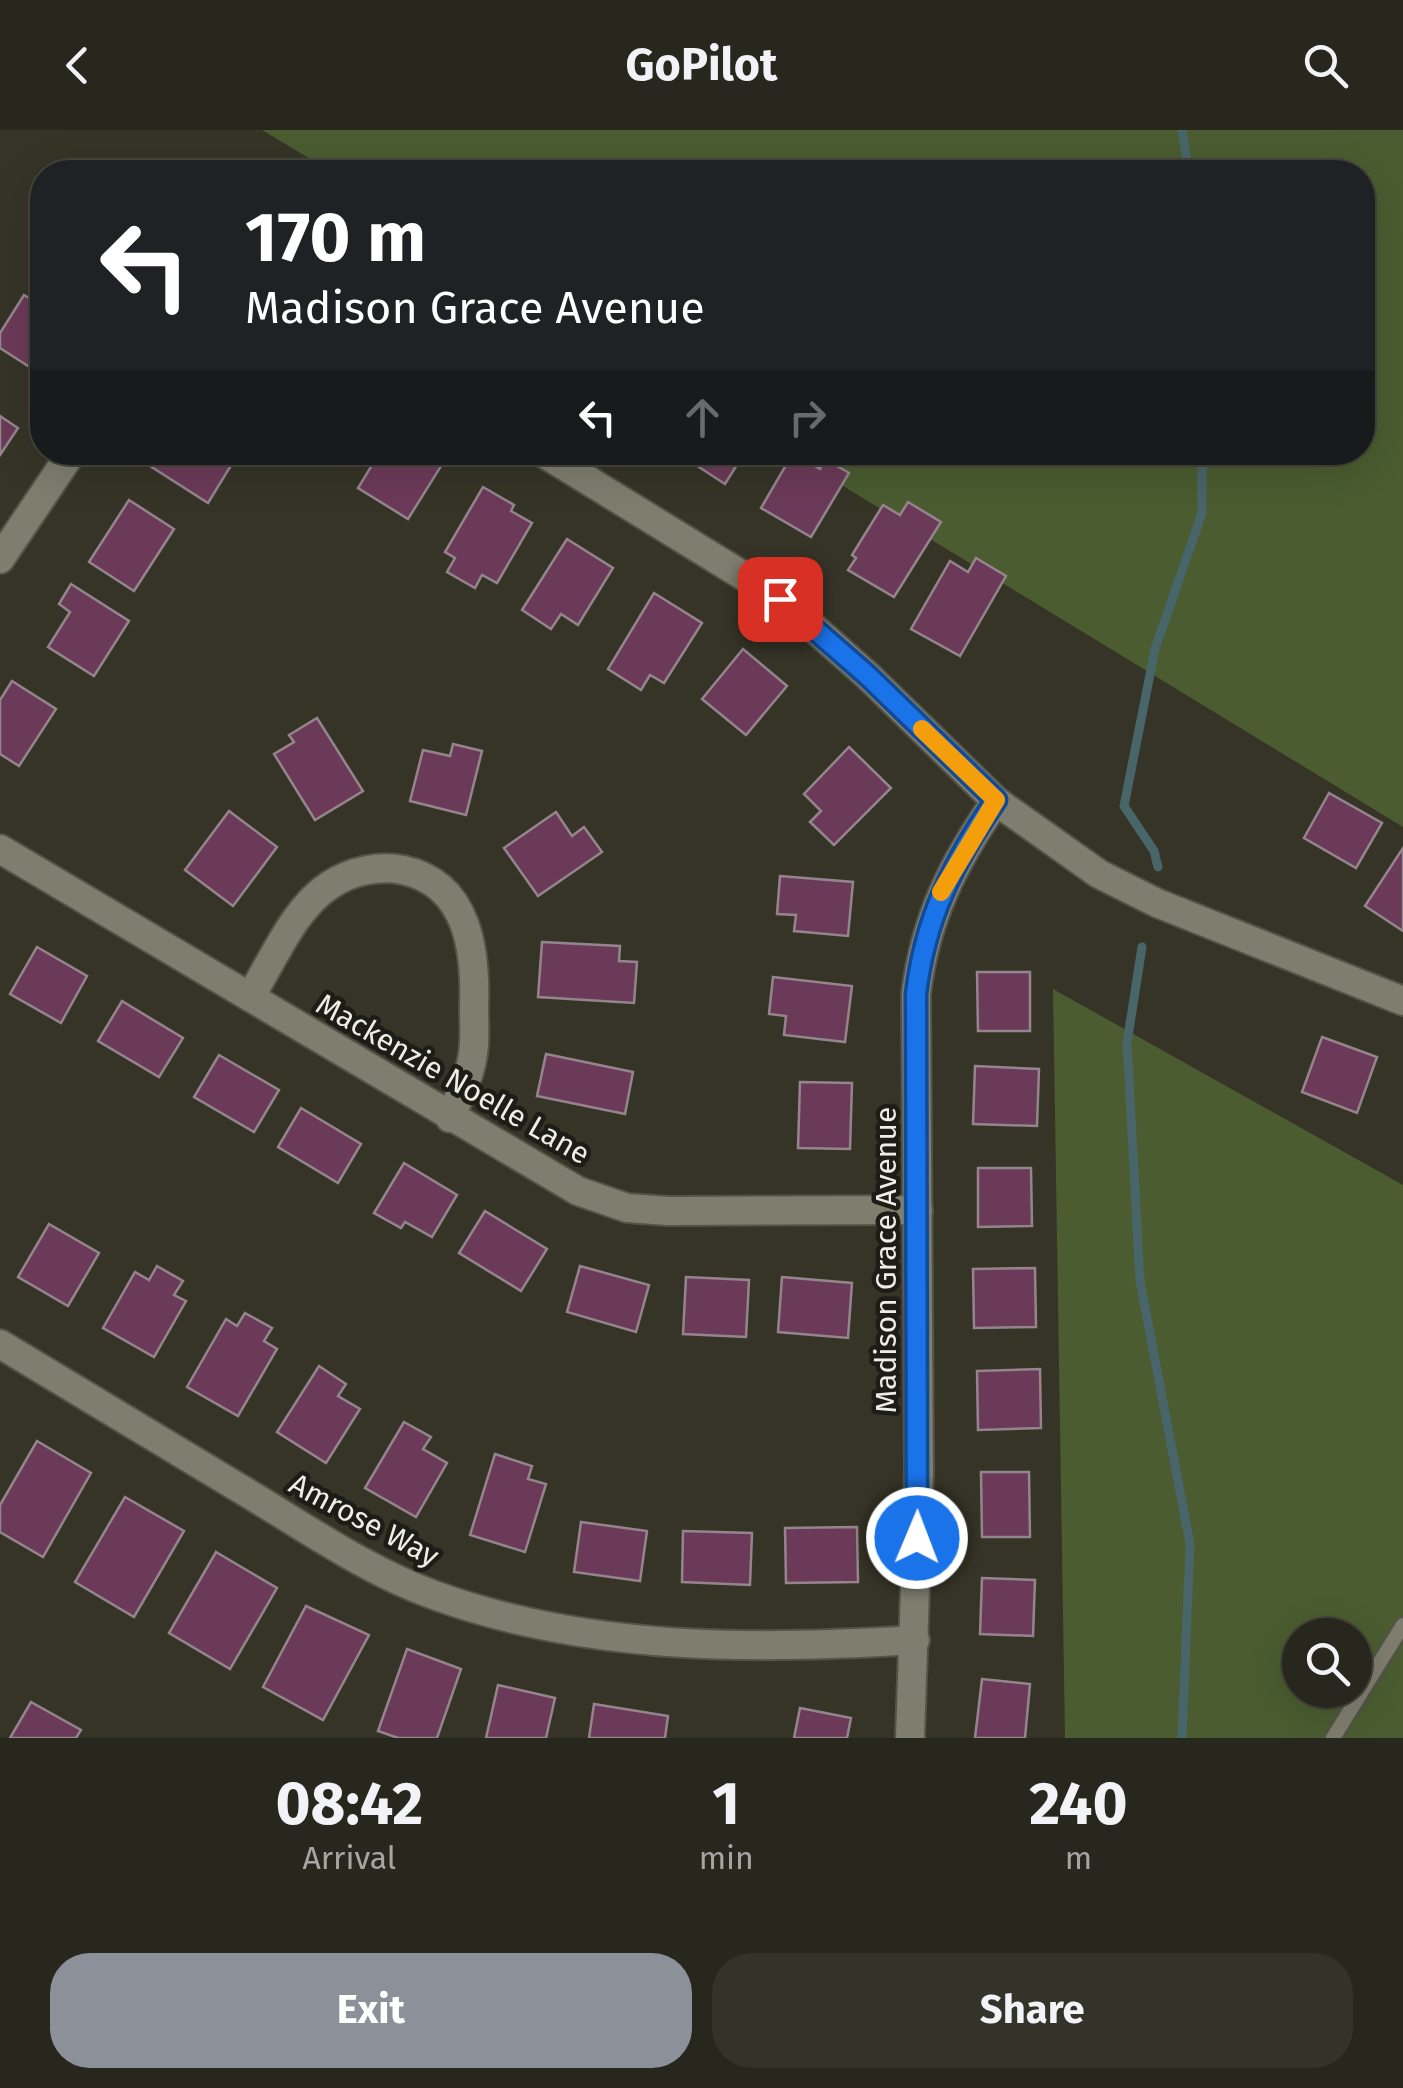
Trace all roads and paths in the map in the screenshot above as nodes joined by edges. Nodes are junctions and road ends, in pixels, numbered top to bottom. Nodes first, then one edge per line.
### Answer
1 (63, 465) edge
2 (563, 465) edge
3 (0, 559) edge
4 (996, 800) junction
5 (0, 849) edge
6 (250, 997) junction
7 (1403, 1001) edge
8 (450, 1118) junction
9 (918, 1210) junction
10 (0, 1344) edge
11 (1403, 1625) edge
12 (915, 1640) junction
13 (910, 1738) edge
14 (1333, 1738) edge

1 - 3 street
2 - 4 street
4 - 7 street
4 - 9 street, Madison Grace Avenue
5 - 6 street, Mackenzie Noelle Lane
6 - 8 street, Mackenzie Noelle Lane
6 - 8 street
8 - 9 street, Mackenzie Noelle Lane
9 - 12 street, Madison Grace Avenue
10 - 12 street, Amrose Way
11 - 14 lane
12 - 13 street, Madison Grace Avenue

